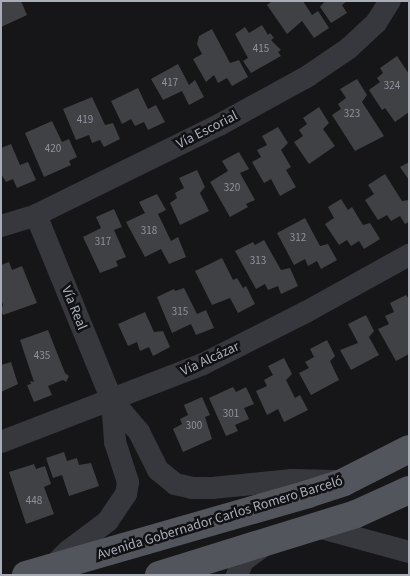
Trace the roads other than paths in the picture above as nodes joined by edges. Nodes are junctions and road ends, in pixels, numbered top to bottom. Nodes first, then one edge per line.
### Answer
1 (390, 1) edge
2 (36, 215) junction
3 (1, 226) edge
4 (409, 255) edge
5 (112, 400) junction
6 (1, 442) edge
7 (409, 449) edge
8 (344, 482) junction
9 (409, 490) edge
10 (317, 527) junction
11 (272, 539) junction
12 (409, 552) edge
13 (39, 571) edge
14 (159, 575) edge
15 (237, 575) edge

1 - 2 street, Vía Escorial
2 - 3 street, Vía Escorial
2 - 5 street, Vía Real
4 - 5 street, Vía Alcázar
5 - 6 street, Vía Alcázar
5 - 8 street
5 - 13 street
7 - 8 main road, Avenida Gobernador Carlos Romero Barceló
8 - 13 main road, Avenida Gobernador Carlos Romero Barceló
9 - 10 main road
10 - 11 main road
10 - 12 street
11 - 14 main road
11 - 15 street

